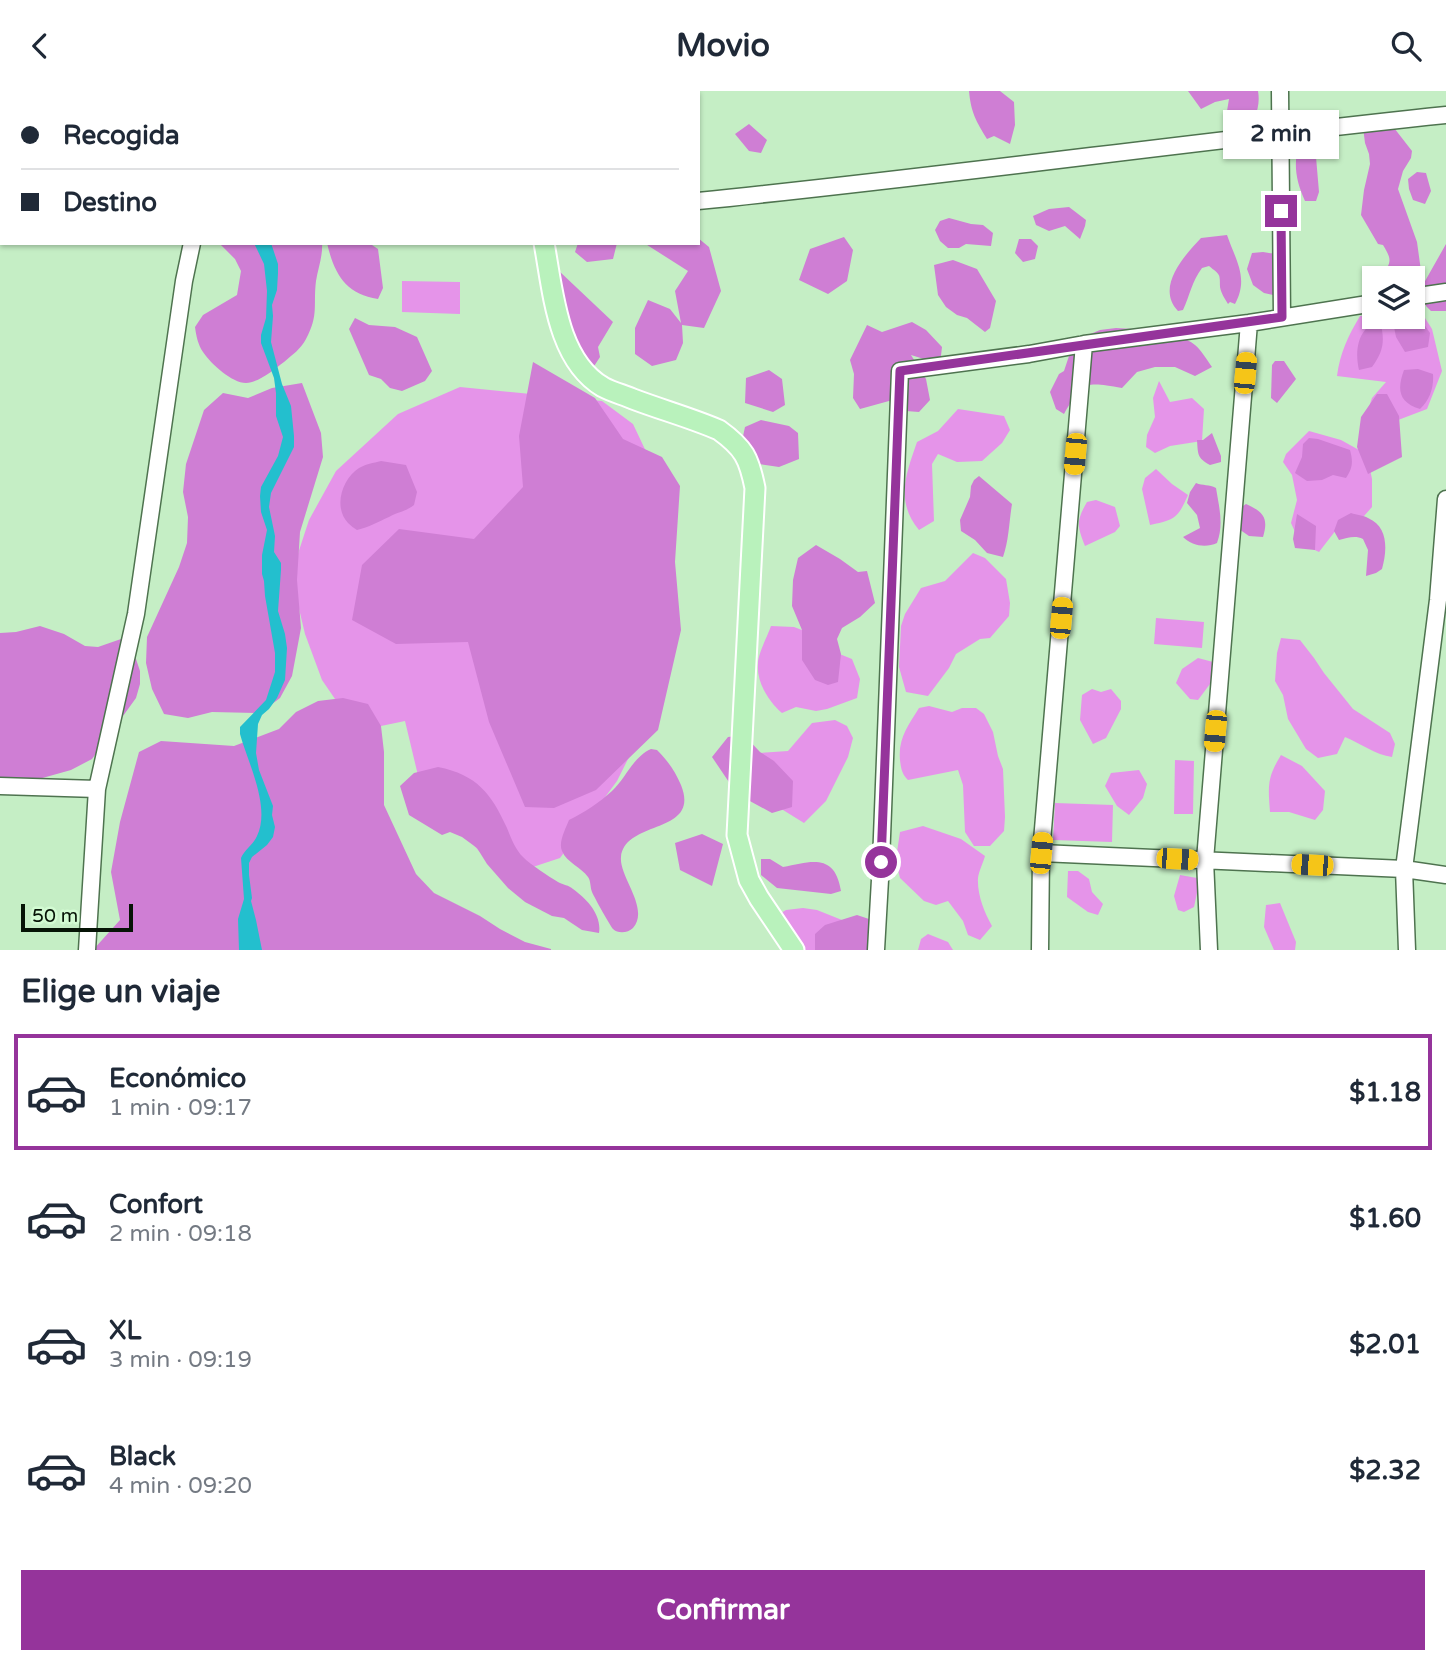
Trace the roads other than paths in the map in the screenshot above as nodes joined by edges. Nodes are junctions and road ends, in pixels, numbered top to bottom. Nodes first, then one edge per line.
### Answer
1 (1280, 91) edge
2 (1446, 115) edge
3 (1280, 132) junction
4 (700, 201) edge
5 (192, 245) edge
6 (544, 245) edge
7 (1446, 292) edge
8 (1425, 295) edge
9 (1362, 305) edge
10 (1282, 317) junction
11 (1249, 323) junction
12 (1084, 344) junction
13 (1446, 499) edge
14 (0, 786) edge
15 (97, 789) junction
16 (1041, 853) junction
17 (1205, 860) junction
18 (1404, 869) junction
19 (1446, 875) edge
20 (87, 950) edge
21 (794, 950) edge
22 (876, 950) edge
23 (1040, 950) edge
24 (1209, 950) edge
25 (1407, 950) edge

1 - 3 street
2 - 3 street
3 - 4 street
3 - 10 street
5 - 15 street
6 - 21 main road
7 - 8 street
9 - 10 street
10 - 11 street
11 - 12 street
11 - 17 street
12 - 16 street
12 - 22 street
13 - 18 street
14 - 15 street
15 - 20 street
16 - 17 street
16 - 23 street
17 - 18 street
17 - 24 street
18 - 19 street
18 - 25 street

